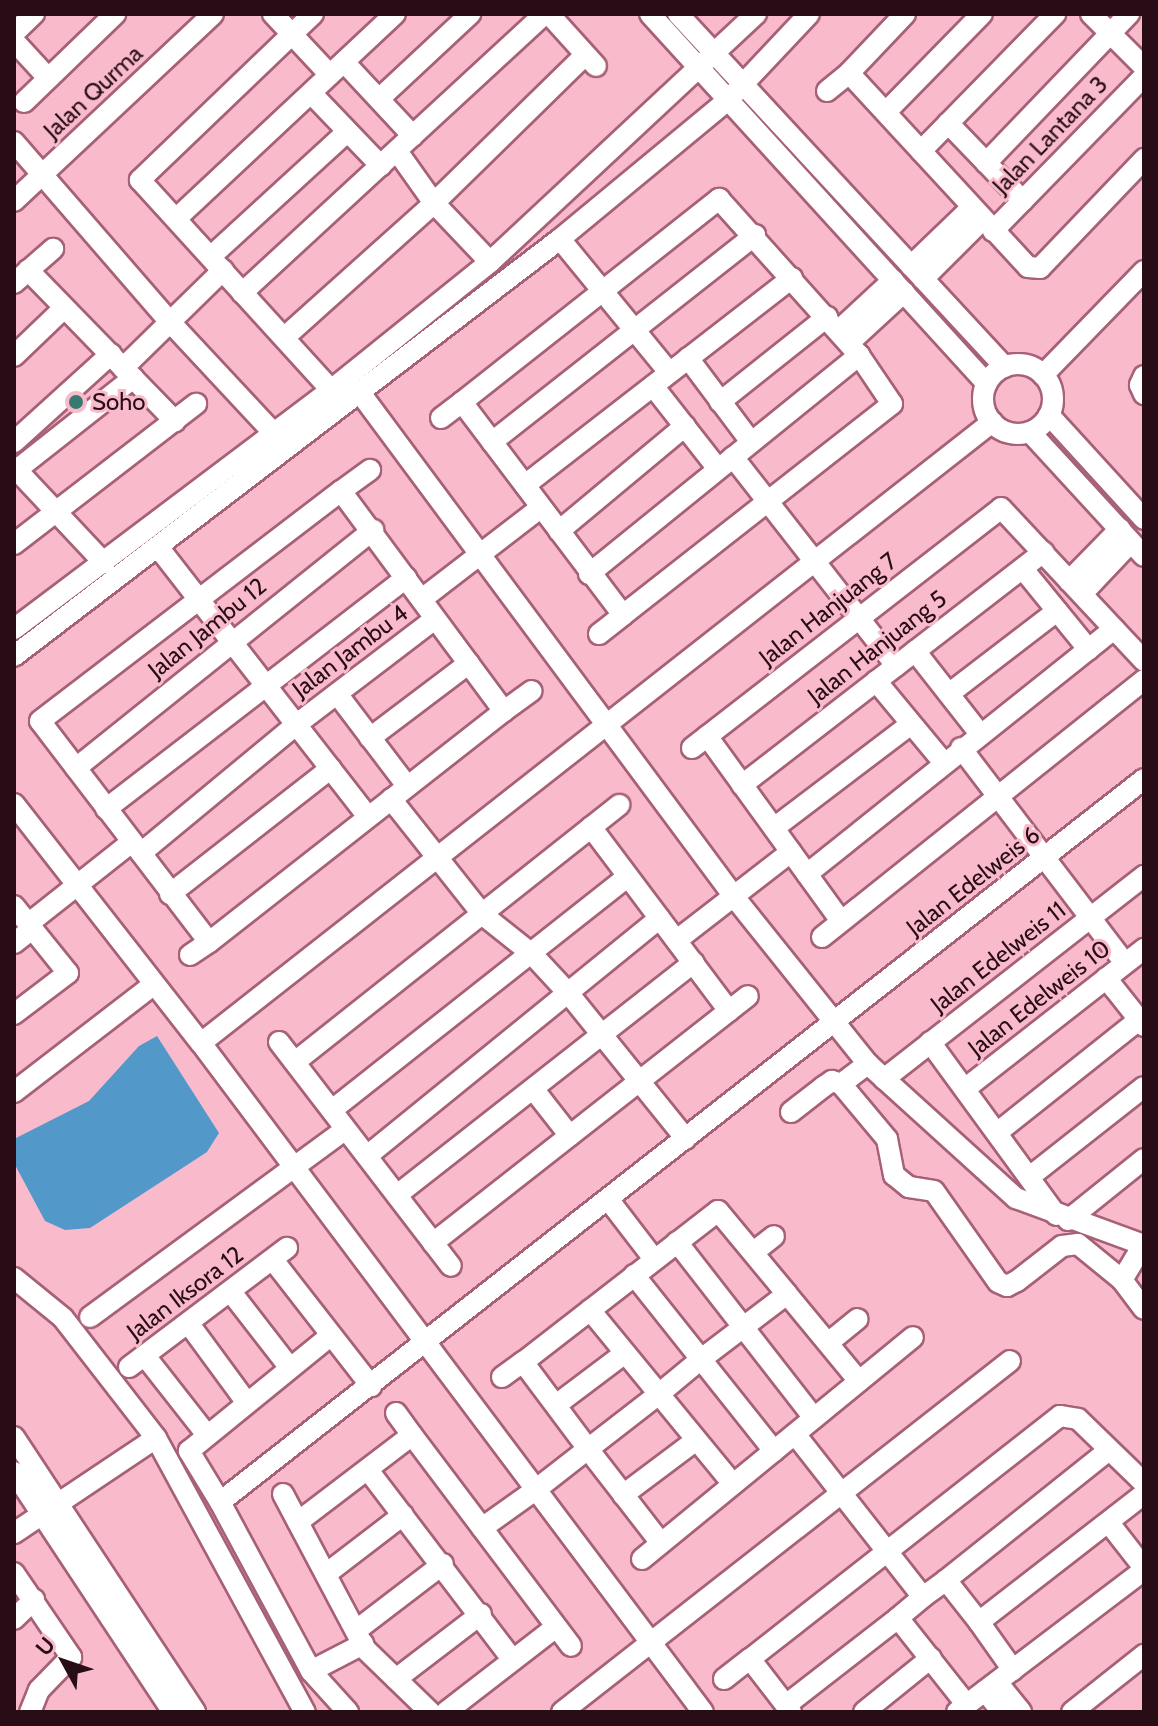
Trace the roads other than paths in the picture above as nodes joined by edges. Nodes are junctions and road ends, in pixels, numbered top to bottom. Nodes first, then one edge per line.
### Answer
1 (115, 14) edge
2 (213, 14) edge
3 (273, 14) edge
4 (313, 14) edge
5 (395, 14) edge
6 (470, 14) edge
7 (650, 14) edge
8 (678, 14) edge
9 (756, 14) edge
10 (809, 14) edge
11 (905, 14) edge
12 (982, 14) edge
13 (1055, 14) edge
14 (1091, 14) edge
15 (1129, 14) edge
16 (538, 16) edge
17 (1110, 33) junction
18 (291, 34) junction
19 (14, 41) edge
20 (706, 60) junction
21 (1144, 67) edge
22 (337, 68) junction
23 (849, 73) junction
24 (1144, 76) edge
25 (48, 78) junction
26 (827, 91) dead end
27 (735, 92) junction
28 (311, 93) junction
29 (379, 99) junction
30 (24, 102) dead end
31 (886, 112) junction
32 (948, 123) junction
33 (347, 132) junction
34 (413, 136) junction
35 (14, 142) edge
36 (397, 151) junction
37 (921, 151) junction
38 (1144, 159) edge
39 (986, 163) junction
40 (381, 166) junction
41 (44, 174) junction
42 (14, 201) edge
43 (1023, 201) junction
44 (434, 203) junction
45 (180, 215) junction
46 (982, 219) junction
47 (755, 235) junction
48 (560, 239) junction
49 (53, 249) dead end
50 (221, 260) junction
51 (490, 262) junction
52 (1144, 271) edge
53 (917, 272) junction
54 (21, 277) edge
55 (792, 278) junction
56 (898, 286) junction
57 (247, 289) junction
58 (603, 290) junction
59 (64, 308) junction
60 (171, 323) junction
61 (634, 330) junction
62 (286, 336) junction
63 (843, 336) junction
64 (14, 356) edge
65 (688, 358) junction
66 (122, 366) junction
67 (1005, 367) junction
68 (1043, 375) junction
69 (1144, 376) edge
70 (661, 379) junction
71 (987, 384) junction
72 (331, 390) junction
73 (361, 394) junction
74 (1144, 394) edge
75 (462, 402) junction
76 (720, 402) junction
77 (196, 404) dead end
78 (1049, 415) junction
79 (441, 418) dead end
80 (175, 421) junction
81 (992, 422) junction
82 (685, 426) junction
83 (1030, 432) junction
84 (280, 439) junction
85 (14, 442) edge
86 (492, 442) junction
87 (751, 442) junction
88 (726, 463) junction
89 (15, 470) edge
90 (370, 470) dead end
91 (525, 485) junction
92 (341, 491) junction
93 (769, 501) junction
94 (540, 508) junction
95 (1141, 510) edge
96 (57, 511) junction
97 (373, 530) junction
98 (559, 531) junction
99 (1132, 542) edge
100 (14, 544) edge
101 (158, 547) junction
102 (1044, 552) junction
103 (480, 554) junction
104 (104, 563) junction
105 (815, 563) junction
106 (1023, 569) junction
107 (589, 574) junction
108 (406, 578) junction
109 (1075, 587) junction
110 (422, 599) junction
111 (200, 600) junction
112 (1057, 611) junction
113 (623, 615) junction
114 (858, 618) junction
115 (435, 619) junction
116 (14, 629) edge
117 (1114, 629) junction
118 (599, 634) dead end
119 (231, 640) junction
120 (1089, 650) junction
121 (915, 651) junction
122 (14, 656) edge
123 (1144, 661) edge
124 (469, 663) junction
125 (896, 666) junction
126 (1144, 680) edge
127 (876, 681) junction
128 (265, 683) junction
129 (532, 691) dead end
130 (950, 693) junction
131 (338, 695) junction
132 (504, 711) junction
133 (40, 721) junction
134 (297, 724) junction
135 (911, 724) junction
136 (607, 728) junction
137 (21, 731) dead end
138 (980, 734) junction
139 (370, 738) junction
140 (961, 748) junction
141 (944, 763) junction
142 (76, 768) junction
143 (331, 768) junction
144 (1144, 779) edge
145 (742, 785) junction
146 (1001, 797) junction
147 (387, 803) junction
148 (14, 804) edge
149 (619, 805) dead end
150 (106, 809) junction
151 (591, 827) junction
152 (774, 828) junction
153 (136, 847) junction
154 (791, 852) junction
155 (1046, 856) junction
156 (432, 861) junction
157 (807, 874) junction
158 (628, 876) junction
159 (1144, 876) edge
160 (78, 886) junction
161 (170, 894) junction
162 (735, 898) junction
163 (14, 906) edge
164 (1091, 917) junction
165 (478, 918) junction
166 (660, 918) junction
167 (841, 921) junction
168 (30, 926) junction
169 (822, 937) dead end
170 (677, 940) junction
171 (209, 942) junction
172 (14, 943) edge
173 (1144, 949) edge
174 (532, 954) junction
175 (190, 955) dead end
176 (694, 962) junction
177 (1125, 963) junction
178 (1106, 978) junction
179 (153, 985) junction
180 (569, 994) junction
181 (748, 996) dead end
182 (729, 1011) junction
183 (14, 1014) edge
184 (1142, 1023) edge
185 (834, 1025) junction
186 (602, 1035) junction
187 (279, 1042) dead end
188 (930, 1042) junction
189 (201, 1043) junction
190 (295, 1062) junction
191 (868, 1064) junction
192 (884, 1079) junction
193 (640, 1081) junction
194 (841, 1084) junction
195 (1144, 1087) edge
196 (966, 1088) junction
197 (534, 1090) junction
198 (14, 1092) edge
199 (332, 1110) junction
200 (791, 1112) dead end
201 (345, 1130) junction
202 (998, 1132) junction
203 (570, 1136) junction
204 (686, 1139) junction
205 (367, 1156) junction
206 (1144, 1159) edge
207 (293, 1169) junction
208 (1032, 1175) junction
209 (397, 1195) junction
210 (608, 1199) junction
211 (1072, 1226) junction
212 (774, 1236) dead end
213 (677, 1242) junction
214 (433, 1243) junction
215 (1144, 1245) edge
216 (755, 1251) junction
217 (654, 1259) junction
218 (451, 1266) dead end
219 (634, 1275) junction
220 (14, 1278) edge
221 (1122, 1280) junction
222 (231, 1292) junction
223 (787, 1294) junction
224 (1144, 1309) edge
225 (590, 1310) junction
226 (90, 1317) dead end
227 (858, 1319) dead end
228 (189, 1324) junction
229 (743, 1328) junction
230 (330, 1336) junction
231 (913, 1337) dead end
232 (423, 1343) junction
233 (828, 1343) junction
234 (625, 1353) junction
235 (700, 1360) junction
236 (1010, 1361) dead end
237 (523, 1362) junction
238 (290, 1368) junction
239 (502, 1377) dead end
240 (859, 1381) junction
241 (371, 1386) junction
242 (659, 1394) junction
243 (247, 1403) junction
244 (556, 1405) junction
245 (396, 1413) dead end
246 (814, 1418) junction
247 (795, 1434) junction
248 (207, 1435) junction
249 (412, 1435) junction
250 (14, 1437) edge
251 (156, 1438) junction
252 (695, 1441) junction
253 (588, 1449) junction
254 (1109, 1450) junction
255 (774, 1451) junction
256 (368, 1470) junction
257 (14, 1472) edge
258 (1144, 1483) edge
259 (733, 1484) junction
260 (534, 1491) junction
261 (840, 1491) junction
262 (283, 1494) dead end
263 (1144, 1494) edge
264 (623, 1495) junction
265 (220, 1502) junction
266 (50, 1509) junction
267 (403, 1515) junction
268 (298, 1522) junction
269 (1109, 1523) junction
270 (482, 1528) junction
271 (14, 1533) edge
272 (661, 1543) junction
273 (887, 1551) junction
274 (642, 1559) dead end
275 (443, 1564) junction
276 (1144, 1569) edge
277 (14, 1573) edge
278 (326, 1574) junction
279 (946, 1580) junction
280 (923, 1597) junction
281 (34, 1600) junction
282 (481, 1614) junction
283 (898, 1618) junction
284 (14, 1619) edge
285 (979, 1622) junction
286 (556, 1627) junction
287 (362, 1641) junction
288 (649, 1644) junction
289 (571, 1646) dead end
290 (1144, 1655) edge
291 (931, 1658) junction
292 (750, 1659) junction
293 (513, 1660) junction
294 (317, 1678) junction
295 (396, 1679) junction
296 (724, 1679) dead end
297 (999, 1681) junction
298 (789, 1708) edge
299 (962, 1708) edge
300 (30, 1712) edge
301 (173, 1712) edge
302 (195, 1712) edge
303 (305, 1712) edge
304 (348, 1712) edge
305 (430, 1712) edge
306 (446, 1712) edge
307 (562, 1712) edge
308 (703, 1712) edge
309 (864, 1712) edge
310 (1002, 1712) edge
311 (1021, 1712) edge
312 (1072, 1712) edge

1 - 25 street
2 - 41 street, Jalan Qurma
3 - 18 street
4 - 18 street
5 - 22 street
6 - 29 street
7 - 20 street
8 - 20 street
9 - 20 street
10 - 27 street
11 - 23 street
12 - 31 street
13 - 32 street
14 - 17 street
15 - 17 street
16 - 34 street
16 - 44 street
17 - 21 street
17 - 39 street
18 - 22 street
18 - 45 street
19 - 25 street
20 - 27 street
20 - 51 street
22 - 28 street
22 - 29 street
23 - 26 street
23 - 31 street
24 - 43 street, Jalan Lantana 3
25 - 30 street
27 - 48 street
27 - 53 street
27 - 56 street
28 - 33 street
28 - 45 street
29 - 34 street
31 - 37 street
32 - 37 street
32 - 39 street
33 - 40 street
33 - 50 street
34 - 36 street
35 - 41 street
36 - 40 street
36 - 44 street
37 - 46 street
38 - 46 street
39 - 43 street
40 - 57 street
41 - 42 street, Jalan Qurma
41 - 60 street
43 - 46 street, Jalan Lantana 3
44 - 51 street
44 - 62 street
45 - 50 street
46 - 53 street, Jalan Lantana 3
47 - 55 street
47 - 58 street
47 - 61 street
48 - 58 street
48 - 73 street
49 - 54 street
50 - 57 street
50 - 60 street
51 - 72 street
52 - 68 street
53 - 67 street
54 - 59 street
55 - 63 street
55 - 65 street
56 - 63 street
56 - 71 street
57 - 62 street
58 - 61 street
58 - 75 street
59 - 64 street
59 - 66 street
60 - 66 street
60 - 84 street
61 - 70 street
61 - 86 street
62 - 72 street
63 - 76 street
63 - 87 street
63 - 93 street
65 - 70 street
65 - 76 street
66 - 80 street
66 - 85 street
66 - 89 street
67 - 68 street
67 - 71 street
68 - 78 street
69 - 74 street
70 - 82 street
70 - 91 street
71 - 81 street
72 - 84 street
73 - 84 street
73 - 103 street
75 - 79 street
75 - 86 street
76 - 87 street
77 - 80 street
78 - 83 street
78 - 95 street
80 - 96 street
81 - 83 street
81 - 105 street
82 - 88 street
82 - 98 street
83 - 99 street
84 - 101 street
84 - 104 street
86 - 91 street
87 - 88 street
88 - 93 street
88 - 107 street
89 - 96 street
90 - 92 street
91 - 94 street
92 - 97 street
92 - 111 street
93 - 105 street
93 - 113 street
94 - 98 street
94 - 103 street
96 - 100 street
96 - 104 street
97 - 108 street
97 - 119 street, Jalan Jambu 12
98 - 107 street
99 - 109 street
101 - 111 street
101 - 122 street
102 - 106 street, Jalan Hanjuang 5
102 - 109 street
102 - 114 street, Jalan Hanjuang 7
103 - 110 street
103 - 136 street
104 - 116 street
105 - 114 street
105 - 136 street
106 - 112 street
106 - 121 street, Jalan Hanjuang 5
107 - 113 street
108 - 110 street
108 - 128 street
109 - 117 street
110 - 115 street
111 - 119 street
111 - 133 street
112 - 120 street
112 - 130 street
113 - 118 street
114 - 125 street
114 - 145 street, Jalan Hanjuang 7
115 - 124 street
115 - 131 street, Jalan Jambu 4
117 - 120 street
117 - 123 street
119 - 128 street
119 - 142 street, Jalan Jambu 12
120 - 138 street
121 - 125 street, Jalan Hanjuang 5
121 - 130 street
124 - 132 street
124 - 139 street
125 - 127 street, Jalan Hanjuang 5
126 - 146 street
127 - 135 street
127 - 145 street, Jalan Hanjuang 5
128 - 134 street
128 - 150 street
129 - 132 street
130 - 138 street
131 - 134 street, Jalan Jambu 4
131 - 139 street
132 - 147 street
133 - 137 street
133 - 142 street
134 - 143 street
134 - 153 street, Jalan Jambu 4
135 - 141 street
135 - 152 street
136 - 156 street
136 - 162 street
138 - 140 street
139 - 147 street
140 - 141 street
140 - 146 street
141 - 157 street
142 - 150 street
143 - 147 street
143 - 161 street
144 - 155 street, Jalan Edelweis 6
145 - 152 street
146 - 155 street
146 - 167 street
147 - 156 street
147 - 171 street
148 - 160 street
149 - 151 street
150 - 153 street
151 - 158 street
151 - 165 street
152 - 154 street
153 - 160 street, Jalan Jambu 4
153 - 161 street
154 - 157 street
154 - 162 street
155 - 164 street
155 - 185 street, Jalan Edelweis 6
156 - 165 street
156 - 189 street
157 - 167 street
158 - 166 street
158 - 174 street
159 - 164 street, Jalan Edelweis 11
160 - 168 street, Jalan Jambu 4
160 - 179 street
161 - 171 street
162 - 170 street
162 - 185 street
163 - 168 street
164 - 177 street
164 - 188 street, Jalan Edelweis 11
165 - 174 street
165 - 190 street
166 - 170 street
166 - 180 street
167 - 169 street
168 - 172 street, Jalan Jambu 4
168 - 183 street
170 - 176 street
171 - 175 street
173 - 177 street, Jalan Edelweis 10
174 - 180 street
174 - 199 street
176 - 182 street
176 - 186 street
177 - 178 street, Jalan Edelweis 10
178 - 184 street
178 - 196 street, Jalan Edelweis 10
179 - 189 street
179 - 198 street
180 - 186 street
180 - 205 street
181 - 182 street
182 - 193 street
184 - 202 street
185 - 191 street
185 - 204 street, Jalan Edelweis 6
186 - 193 street
186 - 197 street
187 - 190 street
188 - 192 street, Jalan Edelweis 11
188 - 196 street
189 - 207 street
190 - 199 street
191 - 192 street
191 - 194 street
192 - 211 street
193 - 203 street
193 - 204 street
194 - 200 street
194 - 211 street
195 - 208 street
196 - 202 street
197 - 203 street
197 - 209 street
199 - 201 street
201 - 205 street
201 - 207 street
202 - 208 street
203 - 214 street
204 - 210 street, Jalan Edelweis 6
205 - 209 street
206 - 211 street
207 - 226 street
207 - 232 street
208 - 211 street
209 - 214 street
210 - 217 street
210 - 232 street, Jalan Edelweis 6
211 - 215 street
211 - 221 street
212 - 216 street
213 - 216 street
213 - 217 street
213 - 229 street
214 - 218 street
215 - 221 street
216 - 223 street
217 - 219 street
219 - 225 street
219 - 235 street
220 - 251 street
221 - 224 street
222 - 228 street, Jalan Iksora 12
222 - 230 street, Jalan Iksora 12
222 - 238 street
223 - 229 street
223 - 233 street
225 - 234 street
225 - 237 street
227 - 233 street
228 - 243 street
228 - 248 street, Jalan Iksora 12
229 - 235 street
229 - 246 street
230 - 238 street
230 - 241 street, Jalan Iksora 12
231 - 240 street
232 - 241 street, Jalan Edelweis 6
232 - 260 street
233 - 240 street
234 - 242 street
234 - 244 street
235 - 242 street
235 - 255 street
236 - 261 street
237 - 239 street
237 - 244 street
238 - 243 street
240 - 246 street
241 - 265 street, Jalan Edelweis 6
242 - 252 street
242 - 253 street
243 - 248 street
244 - 253 street
245 - 249 street
246 - 247 street
247 - 255 street
247 - 261 street
248 - 265 street
249 - 256 street
249 - 270 street
250 - 266 street
251 - 266 street
251 - 303 street
252 - 259 street
252 - 264 street
253 - 260 street
253 - 264 street
254 - 258 street
254 - 273 street
254 - 279 street
255 - 259 street
256 - 267 street
256 - 268 street
257 - 266 street
259 - 272 street
260 - 270 street
260 - 288 street
261 - 273 street
261 - 288 street
262 - 268 street
263 - 269 street
264 - 272 street
265 - 294 street
266 - 271 street
266 - 301 street
266 - 302 street
267 - 275 street
267 - 278 street
268 - 278 street
269 - 276 street
269 - 285 street
270 - 286 street
272 - 274 street
273 - 280 street
273 - 292 street
275 - 282 street
275 - 287 street
276 - 297 street
277 - 281 street
278 - 287 street
279 - 280 street
279 - 285 street
280 - 283 street
281 - 284 street
281 - 300 street
282 - 293 street
282 - 295 street
283 - 291 street
283 - 298 street
285 - 297 street
286 - 289 street
286 - 293 street
287 - 294 street
287 - 295 street
288 - 307 street
288 - 308 street
290 - 312 street
291 - 299 street
291 - 309 street
292 - 296 street
292 - 298 street
293 - 306 street
294 - 304 street
295 - 305 street
297 - 299 street
297 - 310 street
297 - 311 street

